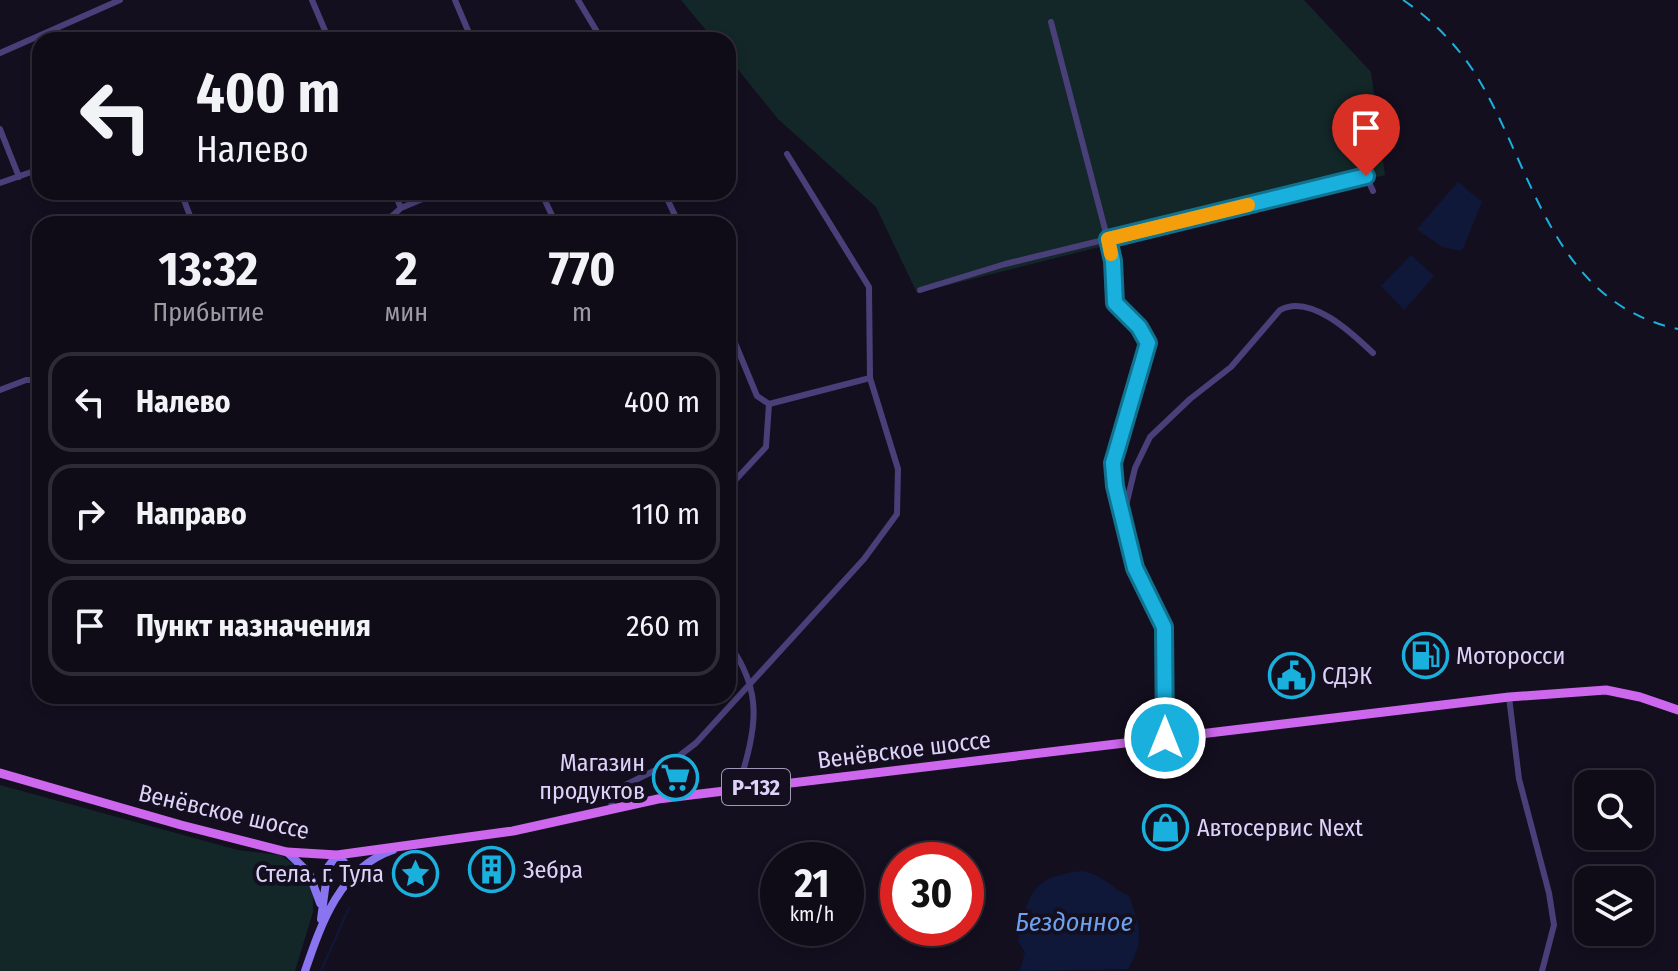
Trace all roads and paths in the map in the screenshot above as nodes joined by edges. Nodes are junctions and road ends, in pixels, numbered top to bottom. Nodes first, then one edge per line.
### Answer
1 (120, 0) edge
2 (312, 0) edge
3 (455, 0) edge
4 (578, 0) edge
5 (1051, 22) dead end
6 (48, 32) edge
7 (326, 32) edge
8 (469, 32) edge
9 (597, 32) edge
10 (32, 39) edge
11 (0, 53) edge
12 (0, 129) edge
13 (787, 154) dead end
14 (32, 172) edge
15 (19, 177) junction
16 (0, 183) edge
17 (1373, 191) dead end
18 (398, 200) edge
19 (420, 200) edge
20 (401, 208) junction
21 (396, 216) edge
22 (1108, 239) junction
23 (920, 290) dead end
24 (736, 345) edge
25 (1373, 353) dead end
26 (870, 378) junction
27 (32, 380) edge
28 (0, 390) edge
29 (769, 404) junction
30 (736, 479) edge
31 (1124, 517) junction
32 (736, 658) edge
33 (749, 682) junction
34 (736, 697) edge
35 (1509, 697) junction
36 (730, 704) edge
37 (1678, 710) edge
38 (1165, 738) junction
39 (1, 771) edge
40 (738, 789) junction
41 (610, 809) junction
42 (406, 846) junction
43 (287, 852) junction
44 (337, 855) junction
45 (346, 883) junction
46 (321, 908) junction
47 (320, 924) junction
48 (305, 971) edge
49 (1542, 971) edge

1 - 6 street
2 - 7 street
3 - 8 street
4 - 9 street
5 - 22 street
10 - 11 street
12 - 15 street
13 - 26 street
14 - 15 street
15 - 16 street
17 - 22 street
18 - 20 street
19 - 20 street
20 - 21 street
22 - 23 street
22 - 31 street
24 - 29 street
25 - 31 street
26 - 29 street
26 - 33 street
27 - 28 street
29 - 30 street
31 - 38 street
32 - 33 street
33 - 34 street
33 - 40 street
35 - 37 main road, Венёвское шоссе / Р-132
35 - 38 main road, Венёвское шоссе / Р-132
35 - 49 street
36 - 41 street
38 - 40 main road, Венёвское шоссе / Р-132
39 - 43 main road, Венёвское шоссе / Р-132
40 - 41 main road, Венёвское шоссе / Р-132
41 - 42 main road, Венёвское шоссе / Р-132
42 - 44 main road, Венёвское шоссе / Р-132
42 - 45 main road
43 - 44 main road, Венёвское шоссе / Р-132
43 - 46 main road
44 - 45 main road
44 - 46 main road
45 - 47 main road
46 - 47 main road
47 - 48 main road

